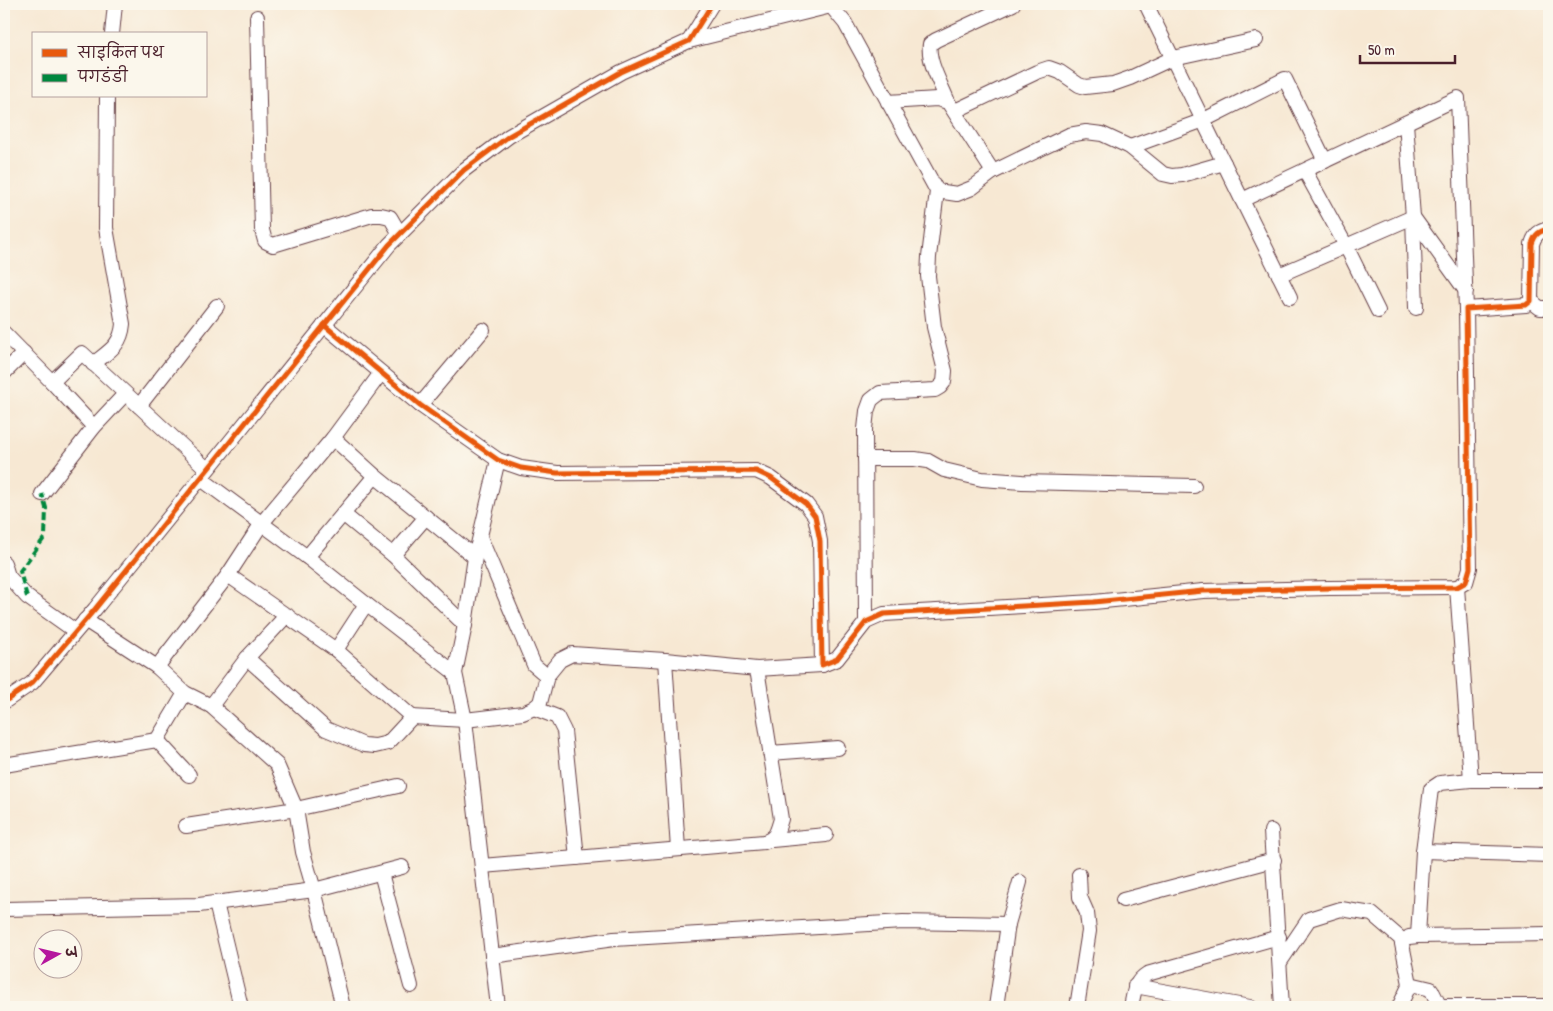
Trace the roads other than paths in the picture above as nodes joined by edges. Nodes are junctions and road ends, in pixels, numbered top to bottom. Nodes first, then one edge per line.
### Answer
1 (115, 4) edge
2 (712, 4) edge
3 (1013, 4) edge
4 (1146, 4) edge
5 (831, 5) edge
6 (257, 17) dead end
7 (112, 32) edge
8 (1256, 40) dead end
9 (688, 42) junction
10 (1173, 58) junction
11 (107, 98) edge
12 (888, 102) junction
13 (952, 107) junction
14 (1204, 120) junction
15 (1406, 123) junction
16 (1130, 147) junction
17 (1325, 161) junction
18 (1224, 163) junction
19 (1305, 171) junction
20 (993, 172) junction
21 (937, 191) junction
22 (1242, 200) junction
23 (1413, 217) junction
24 (1549, 229) edge
25 (400, 234) junction
26 (1346, 246) junction
27 (1279, 275) junction
28 (1467, 291) junction
29 (1290, 297) dead end
30 (1531, 301) junction
31 (218, 306) dead end
32 (1416, 308) dead end
33 (1466, 308) junction
34 (1549, 308) edge
35 (1378, 312) dead end
36 (324, 325) junction
37 (483, 330) dead end
38 (4, 333) edge
39 (24, 353) junction
40 (93, 364) junction
41 (381, 372) junction
42 (4, 373) edge
43 (52, 382) junction
44 (126, 394) junction
45 (420, 405) junction
46 (139, 406) junction
47 (94, 427) junction
48 (333, 438) junction
49 (865, 459) junction
50 (498, 460) junction
51 (204, 474) junction
52 (375, 476) junction
53 (1194, 486) dead end
54 (42, 494) dead end
55 (343, 514) junction
56 (426, 517) junction
57 (262, 524) junction
58 (480, 538) junction
59 (393, 555) junction
60 (307, 557) junction
61 (475, 557) junction
62 (4, 563) edge
63 (228, 574) junction
64 (1457, 587) junction
65 (366, 604) junction
66 (287, 615) junction
67 (85, 620) junction
68 (866, 622) junction
69 (465, 625) junction
70 (75, 631) junction
71 (336, 650) junction
72 (247, 658) junction
73 (664, 660) junction
74 (822, 665) junction
75 (157, 667) junction
76 (757, 670) junction
77 (455, 673) junction
78 (547, 676) junction
79 (185, 693) junction
80 (4, 702) edge
81 (211, 706) junction
82 (534, 708) junction
83 (412, 717) junction
84 (465, 720) junction
85 (157, 740) junction
86 (838, 748) dead end
87 (770, 753) junction
88 (4, 765) edge
89 (189, 775) dead end
90 (1471, 780) junction
91 (1549, 780) edge
92 (398, 786) dead end
93 (296, 809) junction
94 (186, 826) dead end
95 (1271, 831) dead end
96 (826, 834) dead end
97 (772, 840) junction
98 (678, 849) junction
99 (1423, 851) junction
100 (1549, 855) edge
101 (576, 858) junction
102 (1274, 860) junction
103 (482, 866) junction
104 (402, 867) dead end
105 (381, 873) junction
106 (1079, 875) dead end
107 (1020, 882) dead end
108 (314, 890) junction
109 (1123, 900) dead end
110 (216, 902) junction
111 (4, 909) edge
112 (1008, 924) junction
113 (1549, 934) edge
114 (1418, 936) junction
115 (1279, 938) junction
116 (1401, 939) junction
117 (492, 956) junction
118 (1280, 962) junction
119 (1410, 984) junction
120 (411, 986) dead end
121 (1135, 986) junction
122 (1285, 1005) edge
123 (1549, 1006) edge
124 (242, 1007) edge
125 (343, 1007) edge
126 (498, 1007) edge
127 (996, 1007) edge
128 (1078, 1007) edge
129 (1131, 1007) edge
130 (1250, 1007) edge
131 (1400, 1007) edge
132 (1440, 1007) edge

1 - 7 street
2 - 9 street
3 - 13 street
4 - 10 street
5 - 9 street
5 - 12 street
6 - 25 street
8 - 10 street
9 - 25 street
10 - 13 street
10 - 14 street
11 - 40 street
12 - 13 street
12 - 21 street
13 - 20 street
14 - 16 street
14 - 17 street
14 - 18 street
15 - 17 street
15 - 23 street
15 - 28 street
16 - 18 street
16 - 20 street
17 - 19 street
18 - 22 street
19 - 22 street
19 - 26 street
20 - 21 street
21 - 49 street
22 - 27 street
23 - 26 street
23 - 28 street
23 - 32 street
24 - 30 street
25 - 36 street
26 - 27 street
26 - 35 street
27 - 29 street
28 - 33 street
30 - 33 street
30 - 34 street
31 - 46 street
33 - 64 street
36 - 41 street
36 - 51 street
37 - 45 street
38 - 39 street
39 - 42 street
39 - 43 street
40 - 43 street
40 - 44 street
41 - 45 street
41 - 48 street
43 - 47 street
44 - 46 street
44 - 47 street
45 - 50 street
46 - 51 street
47 - 54 street
48 - 52 street
48 - 57 street
49 - 53 street
49 - 68 street
50 - 58 street
50 - 74 street
51 - 57 street
51 - 67 street
52 - 55 street
52 - 56 street
55 - 59 street
55 - 60 street
56 - 59 street
56 - 61 street
57 - 60 street
57 - 63 street
58 - 61 street
58 - 78 street
59 - 69 street
60 - 65 street
61 - 69 street
62 - 70 street
63 - 66 street
63 - 75 street
64 - 68 street
64 - 90 street
65 - 71 street
65 - 77 street
66 - 71 street
66 - 72 street
67 - 70 street
67 - 75 street
68 - 74 street
69 - 77 street
70 - 80 street
71 - 83 street
72 - 81 street
72 - 83 street
73 - 76 street
73 - 78 street
73 - 98 street
74 - 76 street
75 - 79 street
76 - 87 street
77 - 84 street
78 - 82 street
79 - 81 street
79 - 85 street
81 - 93 street
82 - 84 street
82 - 101 street
83 - 84 street
84 - 103 street
85 - 88 street
85 - 89 street
86 - 87 street
87 - 97 street
90 - 91 street
90 - 99 street
92 - 93 street
93 - 94 street
93 - 108 street
95 - 102 street
96 - 97 street
97 - 98 street
98 - 101 street
99 - 100 street
99 - 114 street
101 - 103 street
102 - 109 street
102 - 115 street
103 - 117 street
104 - 105 street
105 - 108 street
105 - 120 street
106 - 128 street
107 - 112 street
108 - 110 street
108 - 125 street
110 - 111 street
110 - 124 street
112 - 117 street
112 - 127 street
113 - 114 street
114 - 116 street
115 - 118 street
115 - 121 street
116 - 118 street
116 - 119 street
117 - 126 street
118 - 122 street
119 - 131 street
119 - 132 street
121 - 129 street
121 - 130 street
123 - 132 street

